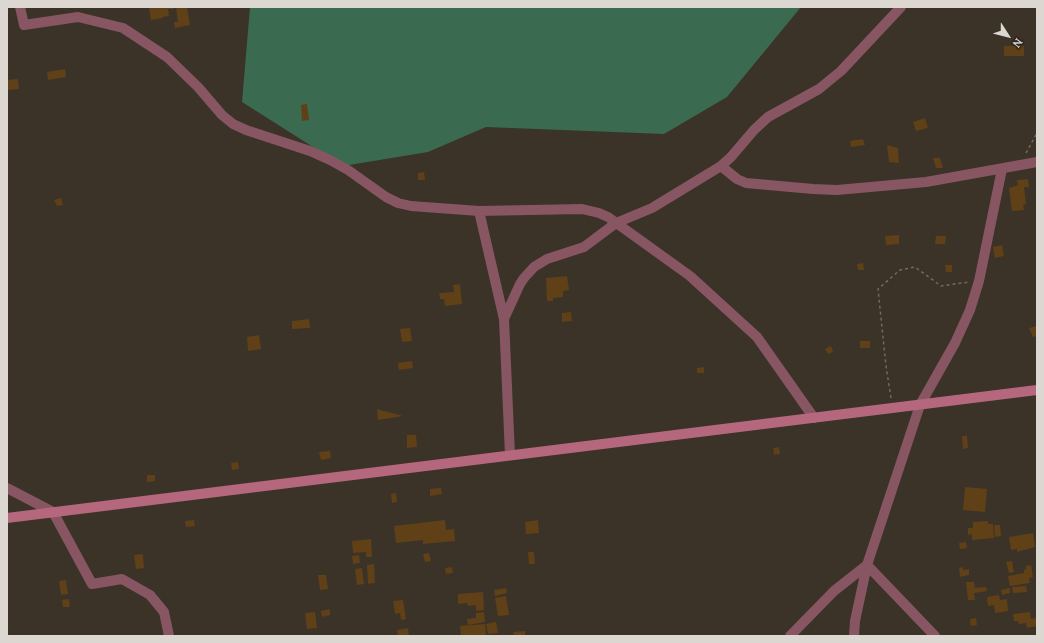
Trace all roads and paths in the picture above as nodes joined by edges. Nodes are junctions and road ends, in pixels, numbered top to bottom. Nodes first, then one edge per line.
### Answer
1 (20, 7) edge
2 (901, 7) edge
3 (1037, 133) edge
4 (1037, 162) edge
5 (721, 166) junction
6 (1016, 166) junction
7 (1002, 169) junction
8 (479, 211) junction
9 (616, 223) junction
10 (979, 281) junction
11 (504, 319) junction
12 (1037, 390) edge
13 (920, 405) junction
14 (892, 408) junction
15 (814, 418) junction
16 (510, 455) junction
17 (7, 488) edge
18 (53, 512) junction
19 (7, 518) edge
20 (867, 565) junction
21 (170, 636) edge
22 (790, 636) edge
23 (854, 636) edge
24 (935, 636) edge

1 - 8 street
2 - 5 street
3 - 6 path
4 - 6 street
5 - 7 street
5 - 9 street
6 - 7 street
7 - 10 street
8 - 9 street
8 - 11 street
9 - 11 street
9 - 15 street
10 - 13 street
10 - 14 path
11 - 16 street
12 - 13 street
13 - 14 street
13 - 20 street
14 - 15 street
15 - 16 street
16 - 18 street
17 - 18 street
18 - 19 street
18 - 21 street
20 - 22 street
20 - 23 street
20 - 24 street

